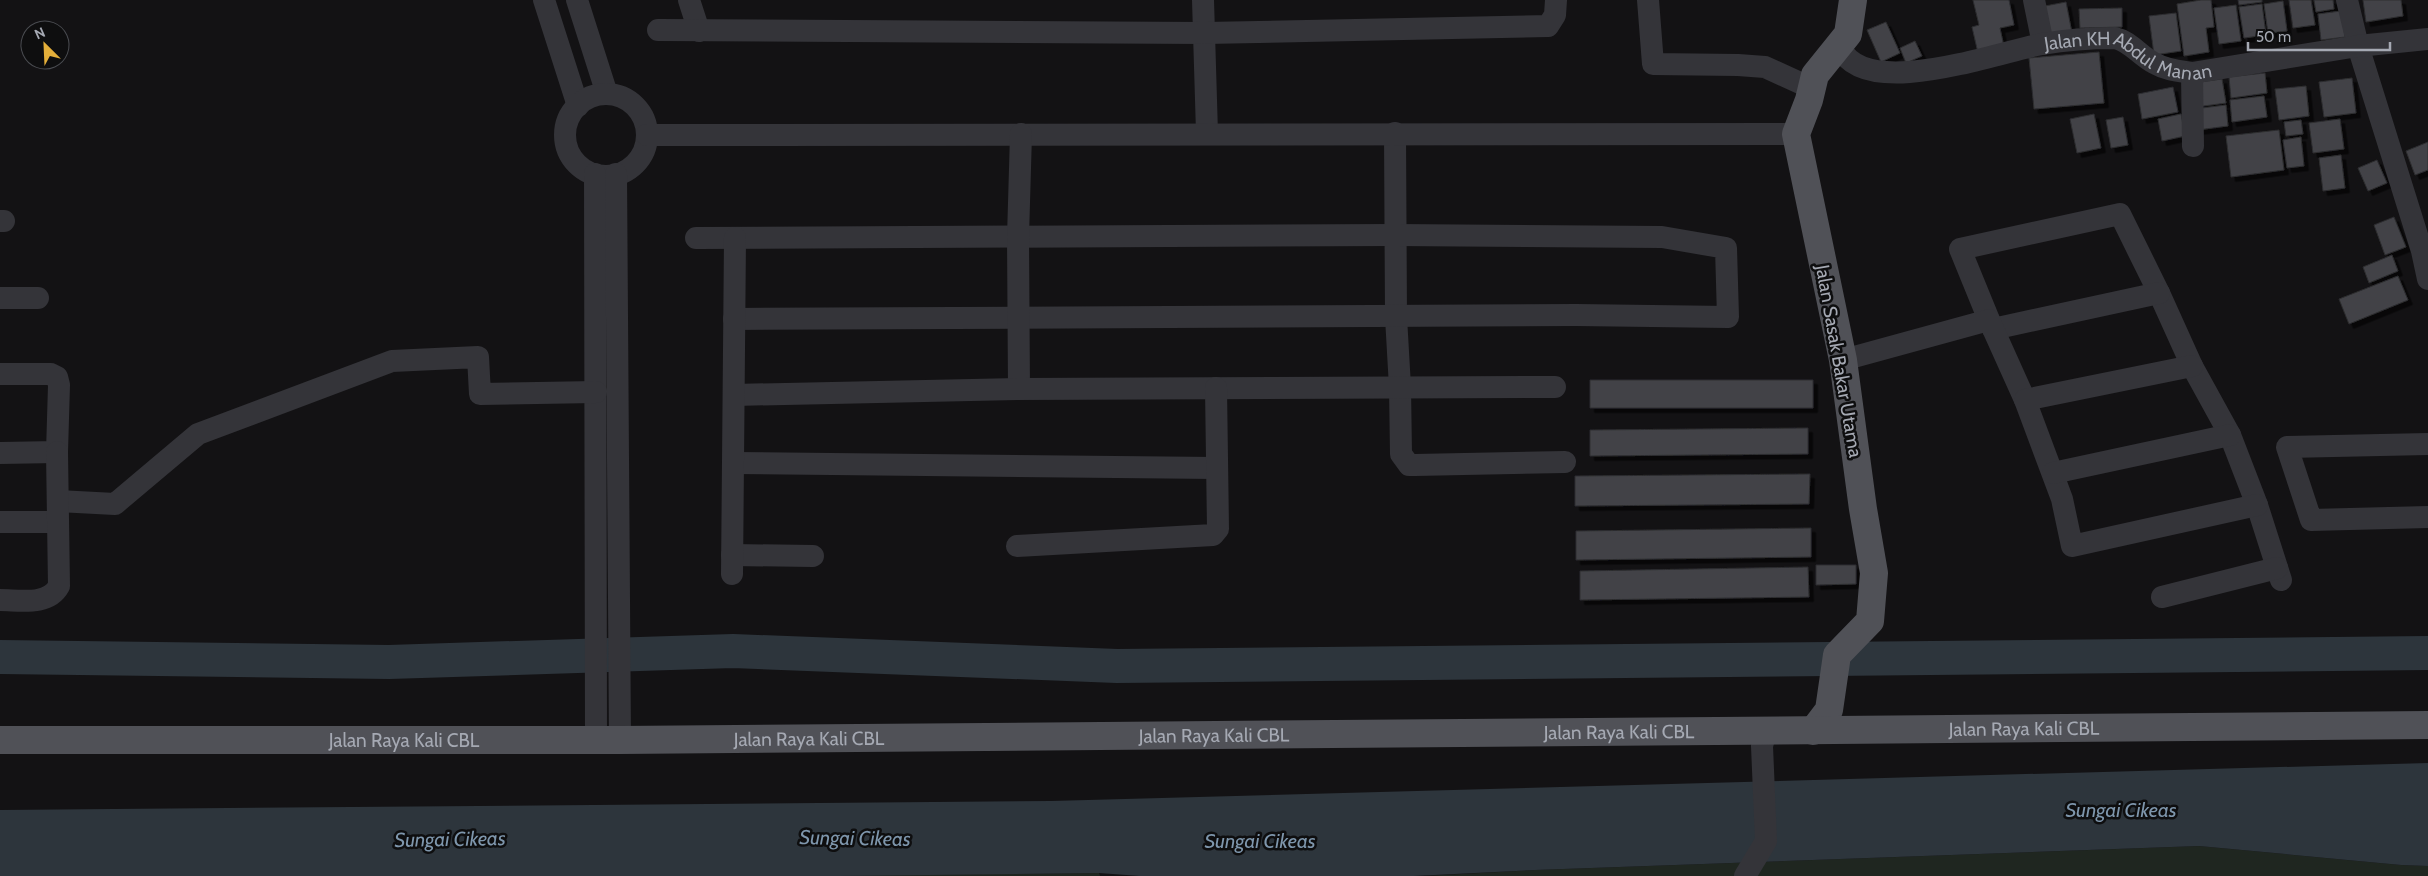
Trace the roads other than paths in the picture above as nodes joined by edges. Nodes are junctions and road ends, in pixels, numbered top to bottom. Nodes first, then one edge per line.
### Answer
1 (544, 0) edge
2 (577, 0) edge
3 (689, 0) edge
4 (1203, 0) edge
5 (1556, 0) edge
6 (1648, 0) edge
7 (1853, 0) edge
8 (2034, 0) edge
9 (2347, 0) edge
10 (658, 30) dead end
11 (699, 30) junction
12 (1205, 33) junction
13 (2428, 39) edge
14 (2043, 44) junction
15 (2358, 46) junction
16 (1834, 54) junction
17 (2192, 73) junction
18 (1811, 88) junction
19 (607, 94) junction
20 (578, 106) junction
21 (1207, 133) junction
22 (1395, 133) junction
23 (1021, 134) junction
24 (1796, 134) junction
25 (647, 135) junction
26 (2193, 146) dead end
27 (606, 174) junction
28 (1396, 235) junction
29 (1018, 237) junction
30 (696, 238) dead end
31 (735, 238) junction
32 (2428, 279) edge
33 (2159, 293) junction
34 (0, 298) edge
35 (38, 298) dead end
36 (1396, 317) junction
37 (1019, 318) junction
38 (734, 319) junction
39 (1991, 325) junction
40 (1843, 360) junction
41 (2192, 366) junction
42 (0, 374) edge
43 (1555, 386) dead end
44 (1400, 387) junction
45 (1216, 388) junction
46 (1018, 389) junction
47 (596, 392) junction
48 (734, 395) junction
49 (2025, 400) junction
50 (2230, 435) junction
51 (2428, 444) edge
52 (57, 452) junction
53 (0, 453) edge
54 (1565, 462) dead end
55 (733, 463) junction
56 (1216, 468) junction
57 (2053, 473) junction
58 (2257, 505) junction
59 (58, 512) junction
60 (2428, 518) edge
61 (0, 522) edge
62 (1016, 546) dead end
63 (813, 556) dead end
64 (597, 572) junction
65 (620, 572) junction
66 (2162, 597) dead end
67 (0, 600) edge
68 (2428, 725) edge
69 (1813, 731) junction
70 (1764, 739) junction
71 (0, 740) edge
72 (608, 740) junction
73 (1745, 876) edge

1 - 20 street
2 - 19 street
3 - 11 street
4 - 12 street
5 - 12 street
6 - 18 street
7 - 16 main road, Jalan Sasak Bakar Utama
8 - 14 street
9 - 15 street
10 - 11 street
11 - 12 street
12 - 21 street
13 - 15 street, Jalan KH Abdul Manan
14 - 16 street, Jalan KH Abdul Manan
14 - 17 street, Jalan KH Abdul Manan
15 - 17 street, Jalan KH Abdul Manan
15 - 32 street
16 - 18 main road, Jalan Sasak Bakar Utama
17 - 26 street
18 - 24 main road, Jalan Sasak Bakar Utama
19 - 20 street
19 - 25 street
20 - 27 street
21 - 22 street
21 - 23 street
22 - 24 street
22 - 28 street
23 - 25 street
23 - 29 street
24 - 40 main road, Jalan Sasak Bakar Utama
25 - 27 street
27 - 47 street
27 - 65 street
28 - 29 street
28 - 36 street
28 - 36 street
29 - 31 street
29 - 37 street
30 - 31 street
31 - 38 street
33 - 39 street
33 - 39 street
33 - 41 street
34 - 35 street
36 - 37 street
36 - 44 street
37 - 38 street
37 - 46 street
38 - 48 street
39 - 40 street
39 - 49 street
40 - 69 main road, Jalan Sasak Bakar Utama
41 - 49 street
41 - 50 street
42 - 52 street
43 - 44 street
44 - 45 street
44 - 54 street
45 - 46 street
45 - 56 street
46 - 48 street
47 - 59 street
47 - 64 street
48 - 55 street
49 - 57 street
50 - 57 street
50 - 58 street
51 - 60 street
52 - 53 street
52 - 59 street
55 - 56 street
55 - 63 street
56 - 62 street
57 - 58 street
58 - 66 street
59 - 61 street
59 - 67 street
64 - 65 street
64 - 72 street
65 - 72 street
68 - 69 main road, Jalan Raya Kali CBL
69 - 70 main road, Jalan Raya Kali CBL
70 - 72 main road, Jalan Raya Kali CBL
70 - 73 street
71 - 72 main road, Jalan Raya Kali CBL

